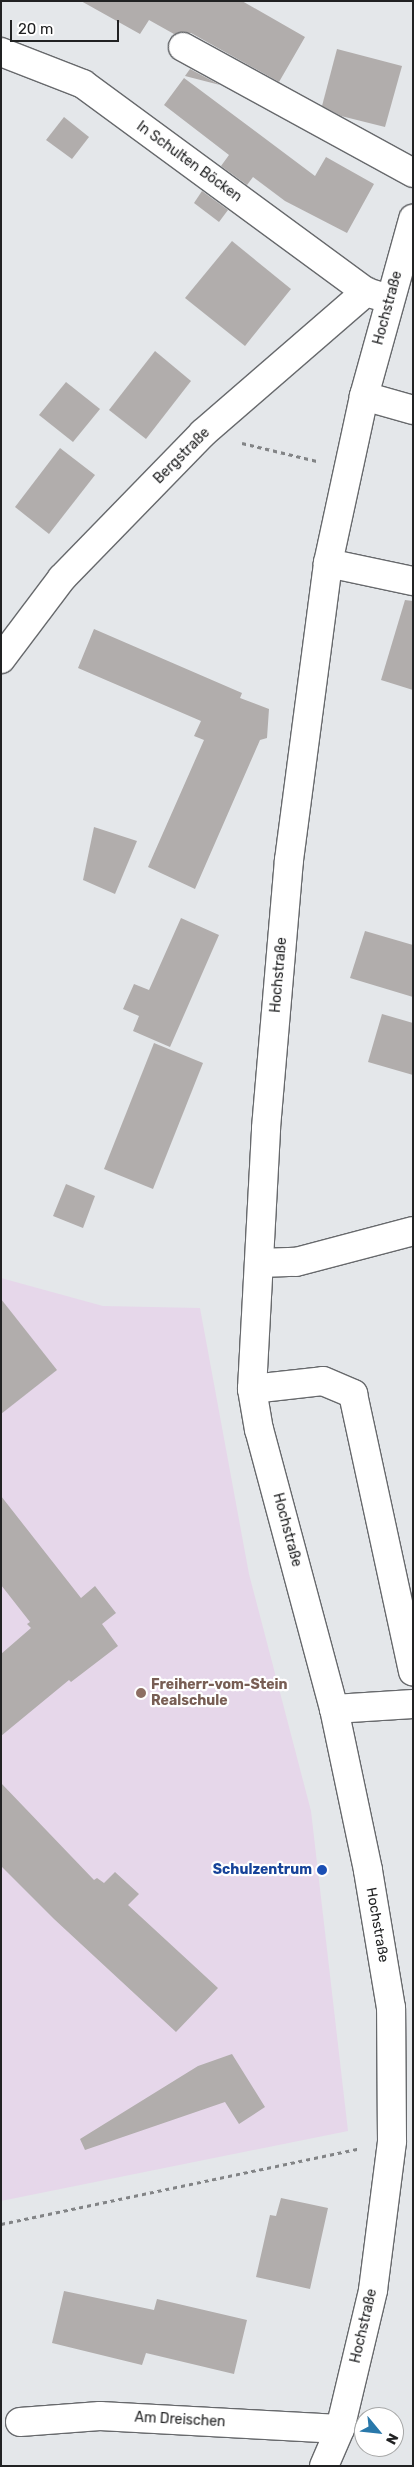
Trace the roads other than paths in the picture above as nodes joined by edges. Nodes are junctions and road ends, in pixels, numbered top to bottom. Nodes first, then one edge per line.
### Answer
1 (183, 47) dead end
2 (1, 52) edge
3 (413, 173) edge
4 (413, 219) edge
5 (378, 296) junction
6 (364, 396) junction
7 (413, 410) edge
8 (328, 563) junction
9 (413, 581) edge
10 (1, 659) edge
11 (413, 1231) edge
12 (259, 1263) junction
13 (252, 1390) junction
14 (413, 1672) edge
15 (413, 1704) edge
16 (334, 1709) junction
17 (20, 2422) dead end
18 (340, 2429) junction
19 (324, 2466) edge

1 - 3 street
2 - 5 street, In Schulten Böcken
4 - 5 street, Hochstraße
5 - 6 street, Hochstraße
5 - 10 street, Bergstraße
6 - 7 street
6 - 8 street, Hochstraße
8 - 9 street
8 - 12 street, Hochstraße
11 - 12 street
12 - 13 street, Hochstraße
13 - 14 street
13 - 16 street, Hochstraße
15 - 16 street
16 - 18 street, Hochstraße
17 - 18 street, Am Dreischen
18 - 19 street, Hochstraße

